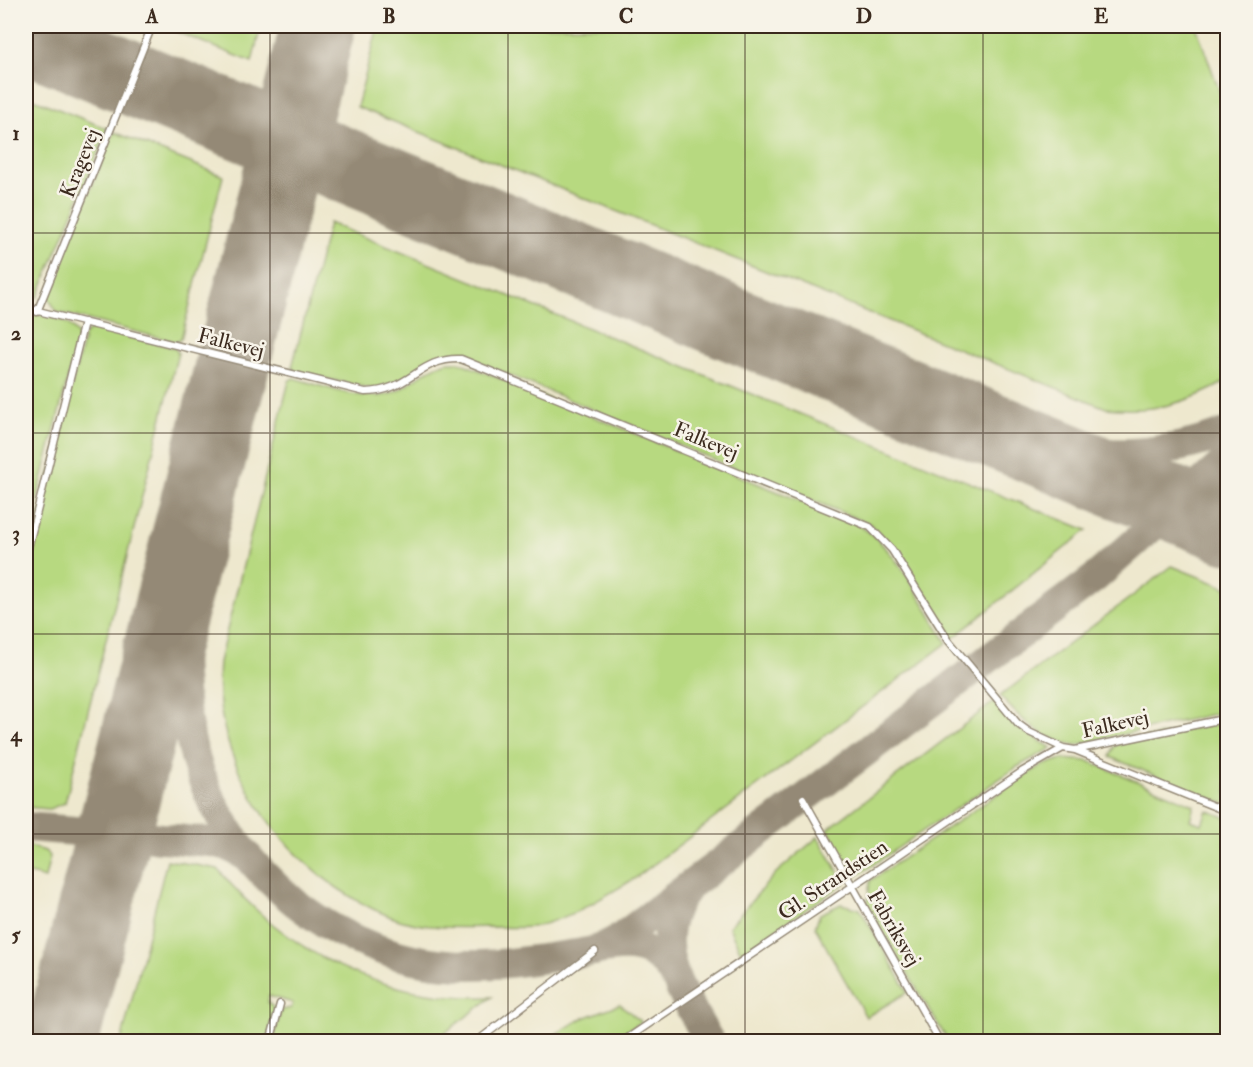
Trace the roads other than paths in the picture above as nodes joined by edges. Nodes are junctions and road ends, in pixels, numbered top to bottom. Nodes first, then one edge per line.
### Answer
1 (152, 26) edge
2 (26, 308) edge
3 (37, 312) junction
4 (84, 322) junction
5 (26, 556) edge
6 (1227, 718) edge
7 (1062, 748) junction
8 (1075, 750) junction
9 (803, 798) dead end
10 (1227, 812) edge
11 (852, 888) junction
12 (595, 951) dead end
13 (280, 1004) dead end
14 (270, 1041) edge
15 (476, 1041) edge
16 (622, 1041) edge
17 (940, 1041) edge

1 - 3 lane, Kragevej
2 - 3 lane
3 - 4 lane, Falkevej
4 - 5 lane
4 - 7 lane, Falkevej
6 - 8 lane, Falkevej
7 - 8 lane, Falkevej
7 - 11 lane, Gl. Strandstien
8 - 10 lane
9 - 11 lane, Fabriksvej
11 - 16 lane, Gl. Strandstien
11 - 17 lane, Fabriksvej
12 - 15 lane
13 - 14 lane

